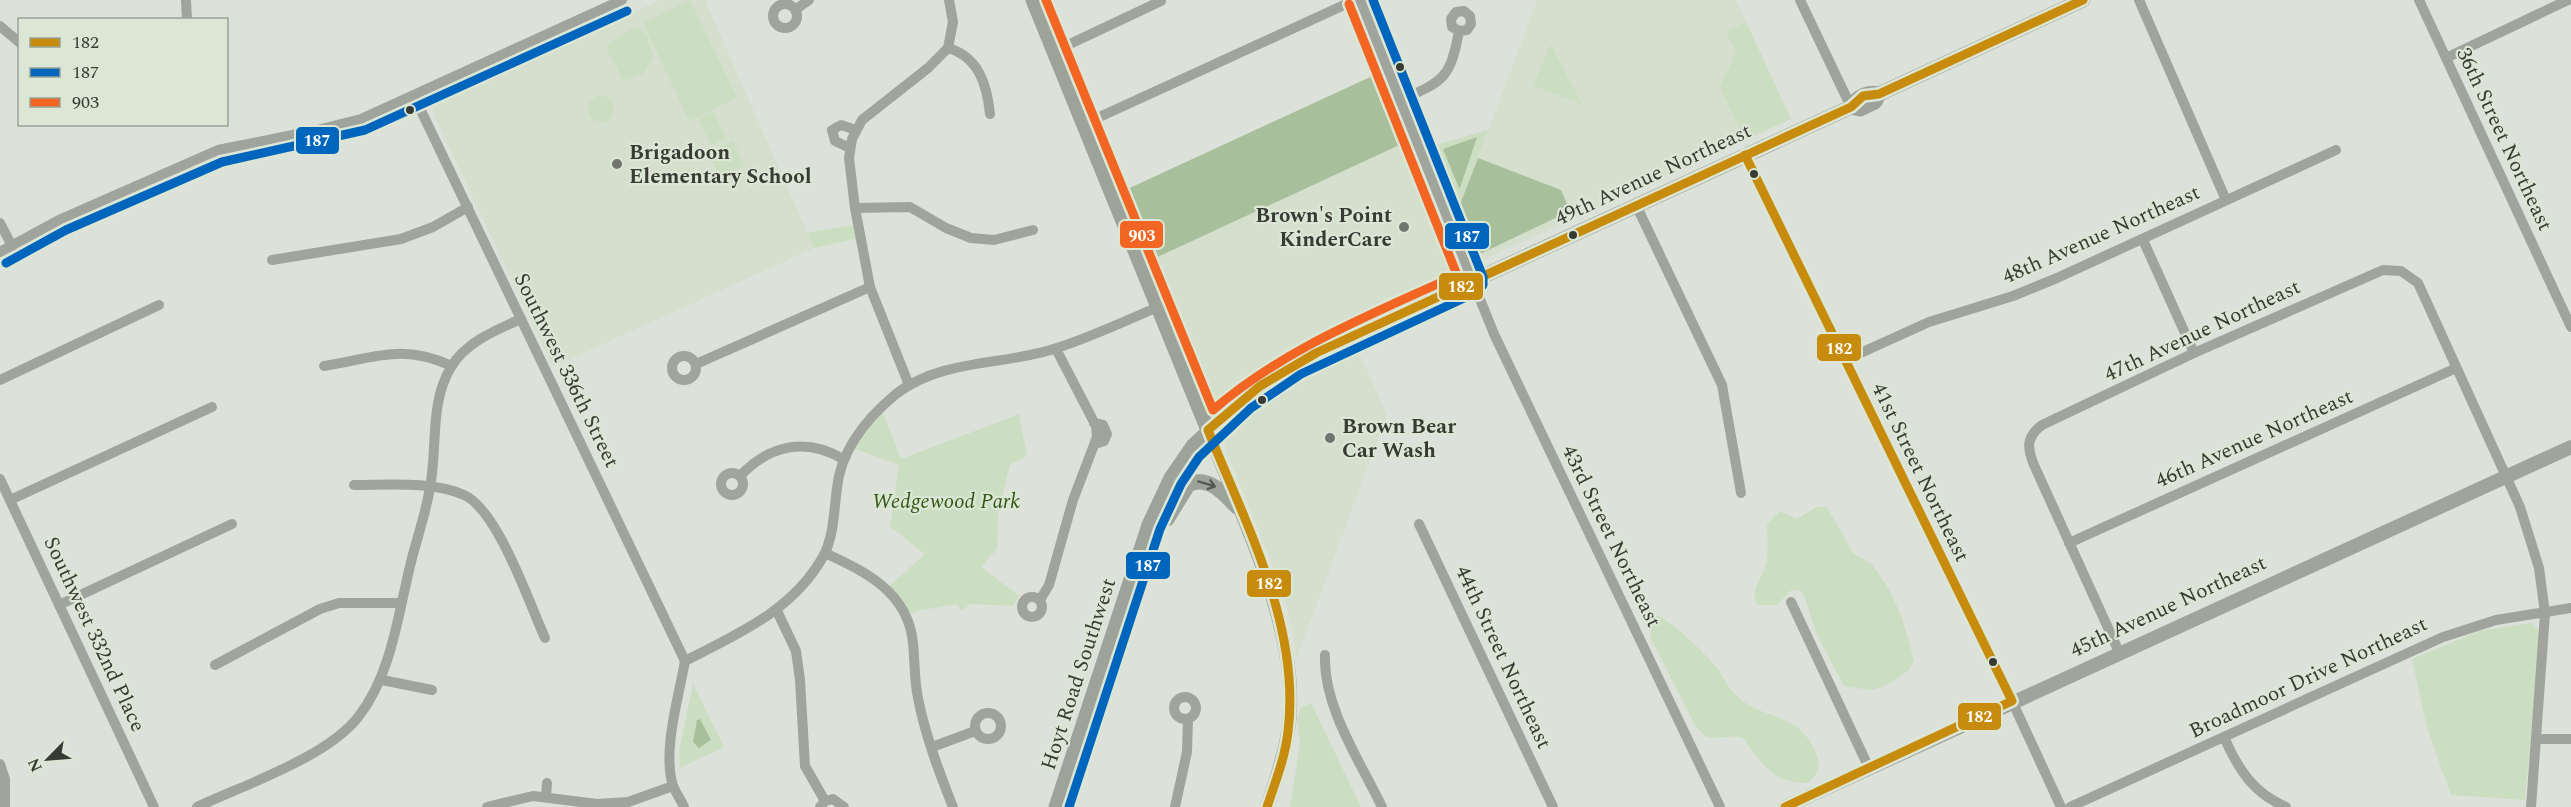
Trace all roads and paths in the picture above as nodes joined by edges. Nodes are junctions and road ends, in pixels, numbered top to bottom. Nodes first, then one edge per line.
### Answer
1 (186, 0) edge
2 (622, 0) edge
3 (809, 0) edge
4 (949, 0) edge
5 (1033, 0) edge
6 (1355, 0) edge
7 (1360, 0) edge
8 (1800, 0) edge
9 (2083, 0) edge
10 (2139, 0) edge
11 (2419, 0) edge
12 (2568, 0) edge
13 (1161, 2) edge
14 (795, 10) dead end
15 (187, 18) edge
16 (0, 26) edge
17 (1459, 32) dead end
18 (18, 41) edge
19 (948, 48) junction
20 (1053, 52) junction
21 (2446, 58) junction
22 (414, 96) junction
23 (1399, 101) junction
24 (1851, 107) junction
25 (990, 114) dead end
26 (1082, 125) junction
27 (853, 139) junction
28 (2336, 150) dead end
29 (1745, 154) junction
30 (2226, 200) junction
31 (1636, 206) junction
32 (468, 207) junction
33 (855, 208) junction
34 (0, 223) edge
35 (1033, 230) dead end
36 (2143, 240) junction
37 (12, 246) junction
38 (0, 252) edge
39 (272, 260) dead end
40 (1472, 280) junction
41 (870, 287) junction
42 (159, 305) dead end
43 (1158, 307) junction
44 (521, 319) junction
45 (2571, 327) edge
46 (1056, 349) junction
47 (2194, 353) junction
48 (1845, 360) junction
49 (696, 364) dead end
50 (324, 366) dead end
51 (452, 366) junction
52 (2454, 369) junction
53 (0, 380) edge
54 (909, 385) junction
55 (212, 407) dead end
56 (1208, 430) junction
57 (2571, 447) edge
58 (843, 459) junction
59 (740, 476) dead end
60 (2505, 476) junction
61 (0, 478) edge
62 (354, 485) dead end
63 (431, 487) junction
64 (1742, 493) dead end
65 (10, 500) junction
66 (1238, 507) junction
67 (232, 524) dead end
68 (1419, 524) dead end
69 (1149, 525) junction
70 (2069, 543) junction
71 (825, 553) junction
72 (1040, 600) dead end
73 (1791, 602) dead end
74 (400, 603) junction
75 (59, 605) junction
76 (2571, 608) edge
77 (777, 611) junction
78 (2545, 614) junction
79 (545, 638) dead end
80 (2119, 652) junction
81 (1325, 656) dead end
82 (685, 661) junction
83 (215, 665) dead end
84 (382, 680) junction
85 (432, 690) dead end
86 (2012, 701) junction
87 (1188, 719) dead end
88 (975, 731) dead end
89 (2224, 737) junction
90 (2537, 739) junction
91 (2571, 739) edge
92 (932, 747) junction
93 (0, 764) edge
94 (1869, 768) junction
95 (547, 783) dead end
96 (673, 786) junction
97 (546, 795) junction
98 (822, 804) edge
99 (5, 807) edge
100 (153, 807) edge
101 (197, 807) edge
102 (487, 807) edge
103 (684, 807) edge
104 (844, 807) edge
105 (953, 807) edge
106 (1056, 807) edge
107 (1175, 807) edge
108 (1267, 807) edge
109 (1382, 807) edge
110 (1553, 807) edge
111 (1720, 807) edge
112 (1785, 807) edge
113 (2061, 807) edge
114 (2070, 807) edge
115 (2286, 807) edge
116 (2531, 807) edge

1 - 15 street
2 - 22 street
3 - 14 street
4 - 19 street
5 - 20 main road
6 - 26 street
7 - 23 street, 43rd Street Northeast
8 - 24 street
9 - 24 main road, 49th Avenue Northeast
10 - 30 street
11 - 21 street, 36th Street Northeast
12 - 21 street
13 - 20 street
16 - 18 street
17 - 23 street
19 - 25 street
19 - 27 street
20 - 26 main road
21 - 45 street, 36th Street Northeast
22 - 32 street, Southwest 336th Street
22 - 37 street
23 - 40 street, 43rd Street Northeast
24 - 29 main road, 49th Avenue Northeast
26 - 43 main road
27 - 27 street
27 - 33 street
28 - 30 street, 48th Avenue Northeast
29 - 31 main road, 49th Avenue Northeast
29 - 48 street, 41st Street Northeast
30 - 36 street, 48th Avenue Northeast
31 - 40 main road, 49th Avenue Northeast
31 - 64 street
32 - 39 street
32 - 44 street, Southwest 336th Street
33 - 35 street
33 - 41 street
34 - 37 street
36 - 47 street
36 - 48 street, 48th Avenue Northeast
37 - 38 street
40 - 56 main road, 49th Avenue Northeast
40 - 111 street, 43rd Street Northeast
41 - 49 street
41 - 54 street
42 - 53 street
43 - 46 street
43 - 56 main road
44 - 51 street
44 - 82 street, Southwest 336th Street
46 - 54 street
46 - 72 street
47 - 52 street, 47th Avenue Northeast
47 - 70 street, 47th Avenue Northeast
48 - 86 street, 41st Street Northeast
50 - 51 street
51 - 63 street
52 - 60 street
52 - 70 street, 46th Avenue Northeast
54 - 58 street
55 - 65 street
56 - 66 street
56 - 69 main road, Hoyt Road Southwest
57 - 60 street, 45th Avenue Northeast
58 - 59 street
58 - 71 street
60 - 78 street
60 - 80 street, 45th Avenue Northeast
61 - 65 street, Southwest 332nd Place
62 - 63 street
63 - 74 street
63 - 79 street
65 - 75 street, Southwest 332nd Place
69 -> 66 main road
66 - 108 street
67 - 75 street
68 - 110 street, 44th Street Northeast
69 - 106 main road, Hoyt Road Southwest
70 - 80 street
71 - 77 street
71 - 92 street
73 - 94 street
74 - 83 street
74 - 84 street
75 - 100 street, Southwest 332nd Place
76 - 78 street, Broadmoor Drive Northeast
77 - 82 street
77 - 98 street
78 - 89 street, Broadmoor Drive Northeast
78 - 90 street
80 - 86 street, 45th Avenue Northeast
81 - 109 street
82 - 96 street
84 - 85 street
84 - 101 street
86 - 94 street, 45th Avenue Northeast
86 - 113 street, 41st Street Northeast
87 - 107 street
88 - 92 street
89 - 114 street, Broadmoor Drive Northeast
89 - 115 street
90 - 91 street
90 - 116 street
92 - 105 street
93 - 99 street
94 - 112 street, 45th Avenue Northeast
95 - 97 street
96 - 97 street
96 - 103 street
97 - 102 street
98 - 104 street

